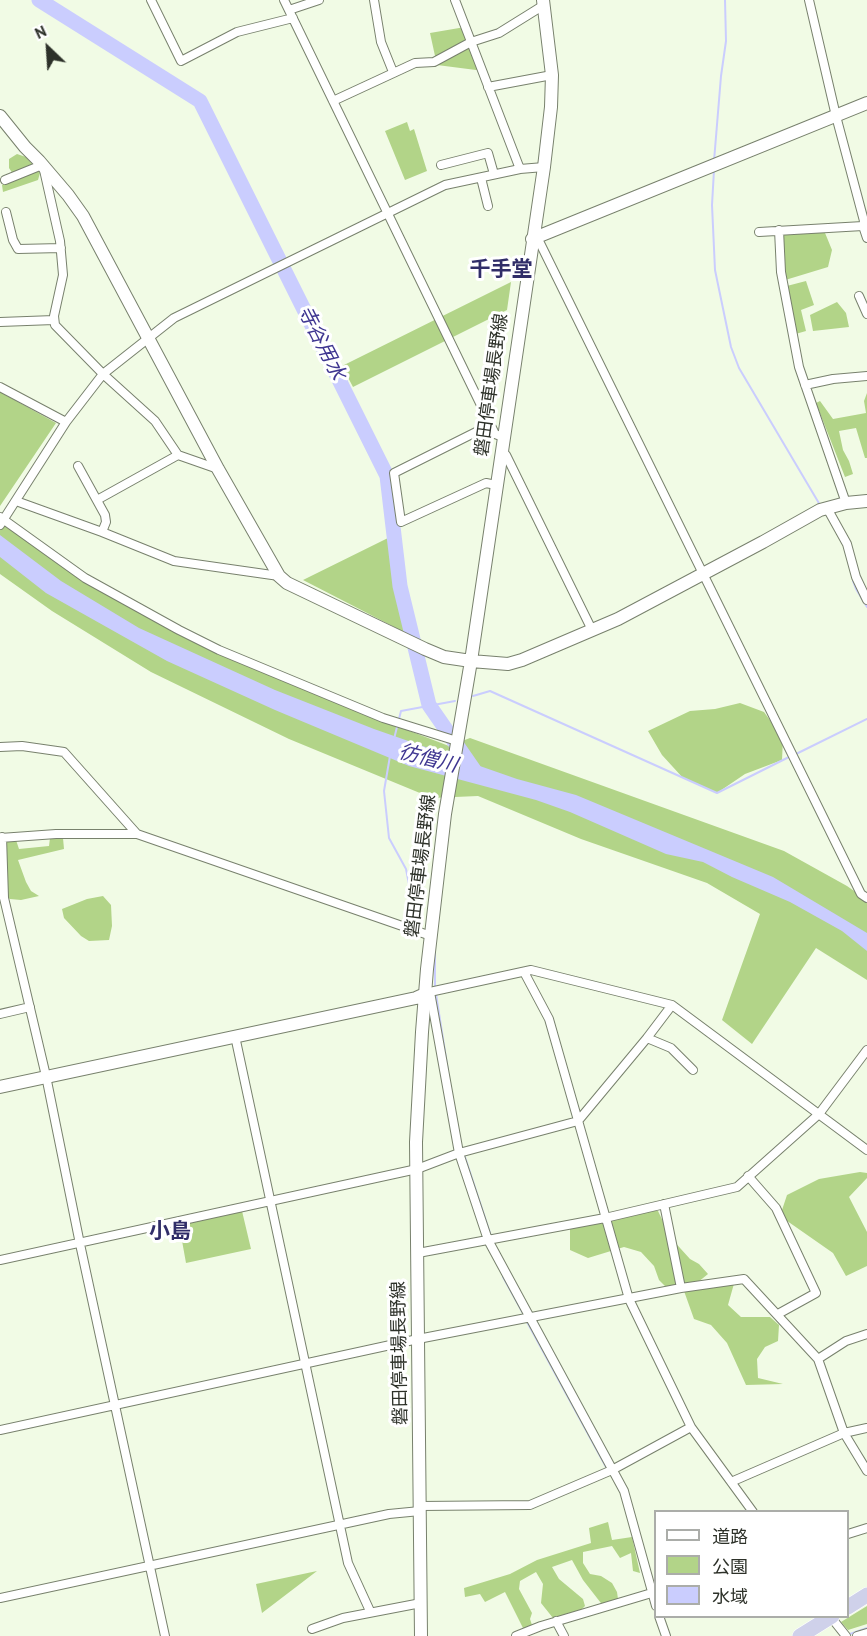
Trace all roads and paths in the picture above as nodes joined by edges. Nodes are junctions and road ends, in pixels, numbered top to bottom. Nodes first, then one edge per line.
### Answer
1 (151, 0) edge
2 (284, 0) edge
3 (319, 0) edge
4 (374, 0) edge
5 (455, 0) edge
6 (809, 0) edge
7 (547, 2) edge
8 (291, 14) junction
9 (471, 42) junction
10 (393, 72) junction
11 (552, 75) junction
12 (488, 87) junction
13 (333, 101) junction
14 (867, 103) edge
15 (836, 116) junction
16 (3, 124) edge
17 (441, 165) dead end
18 (42, 166) junction
19 (544, 167) junction
20 (520, 169) junction
21 (494, 174) junction
22 (481, 178) junction
23 (5, 180) dead end
24 (488, 206) dead end
25 (6, 212) dead end
26 (387, 213) junction
27 (863, 226) junction
28 (778, 230) junction
29 (759, 231) dead end
30 (534, 238) junction
31 (867, 238) edge
32 (61, 248) junction
33 (859, 296) dead end
34 (867, 314) edge
35 (1, 319) edge
36 (54, 320) junction
37 (149, 338) junction
38 (103, 374) junction
39 (867, 376) edge
40 (805, 385) junction
41 (0, 387) edge
42 (66, 422) junction
43 (490, 425) junction
44 (503, 437) junction
45 (501, 454) junction
46 (178, 455) junction
47 (78, 466) dead end
48 (218, 469) junction
49 (496, 485) junction
50 (97, 500) junction
51 (16, 501) junction
52 (867, 501) edge
53 (846, 503) junction
54 (827, 507) junction
55 (1, 521) edge
56 (102, 532) junction
57 (702, 574) junction
58 (279, 576) junction
59 (867, 600) edge
60 (592, 630) junction
61 (471, 661) junction
62 (457, 741) junction
63 (0, 747) edge
64 (137, 834) junction
65 (1, 837) edge
66 (867, 898) edge
67 (430, 936) junction
68 (524, 972) junction
69 (427, 993) junction
70 (672, 1005) junction
71 (30, 1007) junction
72 (0, 1014) edge
73 (235, 1036) junction
74 (647, 1038) junction
75 (867, 1050) edge
76 (693, 1070) dead end
77 (46, 1076) junction
78 (0, 1087) edge
79 (819, 1114) junction
80 (578, 1121) junction
81 (867, 1149) edge
82 (459, 1153) junction
83 (417, 1169) junction
84 (748, 1176) junction
85 (271, 1202) junction
86 (664, 1204) junction
87 (605, 1218) junction
88 (488, 1240) junction
89 (80, 1244) junction
90 (418, 1253) junction
91 (0, 1260) edge
92 (681, 1288) junction
93 (629, 1299) junction
94 (778, 1314) junction
95 (528, 1319) junction
96 (867, 1334) edge
97 (418, 1339) junction
98 (818, 1359) junction
99 (305, 1364) junction
100 (115, 1404) junction
101 (691, 1427) junction
102 (867, 1428) edge
103 (0, 1430) edge
104 (844, 1433) junction
105 (867, 1471) edge
106 (613, 1472) junction
107 (731, 1482) junction
108 (420, 1508) junction
109 (752, 1510) edge
110 (339, 1525) junction
111 (867, 1528) edge
112 (849, 1534) edge
113 (150, 1566) junction
114 (653, 1592) edge
115 (867, 1595) edge
116 (0, 1598) edge
117 (421, 1603) junction
118 (849, 1606) edge
119 (370, 1611) junction
120 (659, 1618) edge
121 (829, 1618) edge
122 (832, 1618) edge
123 (556, 1621) junction
124 (312, 1629) dead end
125 (867, 1633) edge
126 (165, 1636) edge
127 (421, 1636) edge
128 (516, 1636) edge
129 (564, 1636) edge
130 (666, 1636) edge
131 (800, 1636) edge
132 (846, 1636) edge
133 (857, 1636) edge

1 - 8 street
2 - 8 street
3 - 8 street
4 - 10 street
5 - 9 street
6 - 15 street
7 - 9 street
7 - 11 street, 磐田停車場長野線
8 - 13 street
9 - 10 street
9 - 12 street
10 - 13 street
11 - 12 street
11 - 19 street, 磐田停車場長野線
12 - 20 street
13 - 26 street
14 - 15 street
15 - 27 street
15 - 30 street
16 - 18 street
17 - 21 street
18 - 23 street
18 - 32 street
18 - 37 street
19 - 20 street
19 - 30 street, 磐田停車場長野線
20 - 21 street
21 - 22 street
22 - 24 street
22 - 26 street
25 - 32 street
26 - 37 street
26 - 43 street
27 - 28 street
27 - 31 street
28 - 29 street
28 - 40 street
30 - 44 street, 磐田停車場長野線
30 - 57 street
32 - 36 street
33 - 34 street
35 - 36 street
36 - 38 street
37 - 38 street
37 - 48 street
38 - 42 street
38 - 46 street
39 - 40 street
40 - 53 street
41 - 42 street
42 - 51 street
43 - 44 street
43 - 49 street
44 - 45 street, 磐田停車場長野線
45 - 49 street, 磐田停車場長野線
45 - 60 street
46 - 48 street
46 - 50 street
47 - 50 street
48 - 58 street
49 - 61 street, 磐田停車場長野線
50 - 56 street
51 - 55 street
51 - 56 street
52 - 53 street
53 - 54 street
54 - 57 street
54 - 59 street
55 - 62 street
56 - 58 street
57 - 60 street
57 - 66 street
58 - 61 street
60 - 61 street
61 - 62 street, 磐田停車場長野線
62 - 67 street, 磐田停車場長野線
63 - 64 street
64 - 65 street
64 - 67 street
65 - 71 street
67 - 69 street, 磐田停車場長野線
68 - 69 street
68 - 70 street
68 - 80 street
69 - 73 street
69 - 82 street
69 - 83 street, 磐田停車場長野線
70 - 74 street
70 - 79 street
71 - 72 street
71 - 77 street
73 - 77 street
73 - 85 street
74 - 76 street
74 - 80 street
75 - 79 street
77 - 78 street
77 - 89 street
79 - 81 street
79 - 84 street
80 - 82 street
80 - 87 street
82 - 83 street
82 - 88 street
83 - 85 street
83 - 90 street, 磐田停車場長野線
84 - 86 street
84 - 94 street
85 - 89 street
85 - 99 street
86 - 87 street
86 - 92 street
87 - 88 street
87 - 93 street
88 - 90 street
88 - 95 street
89 - 91 street
89 - 100 street
90 - 97 street, 磐田停車場長野線
92 - 93 street
92 - 94 street
93 - 95 street
93 - 101 street
94 - 98 street
95 - 97 street
95 - 106 street
96 - 98 street
97 - 99 street
97 - 108 street, 磐田停車場長野線
98 - 104 street
99 - 100 street
99 - 110 street
100 - 103 street
100 - 113 street
101 - 106 street
101 - 107 street
102 - 104 street
104 - 105 street
104 - 107 street
106 - 108 street
106 - 114 street
107 - 109 street
108 - 110 street
108 - 117 street, 磐田停車場長野線
110 - 113 street
110 - 119 street
111 - 112 street
113 - 116 street
113 - 126 street
114 - 123 street
115 - 118 highway
117 - 119 street
117 - 127 street, 磐田停車場長野線
119 - 124 street
120 - 130 street
121 - 131 highway
122 - 132 street
123 - 128 street
123 - 129 street
125 - 133 street

